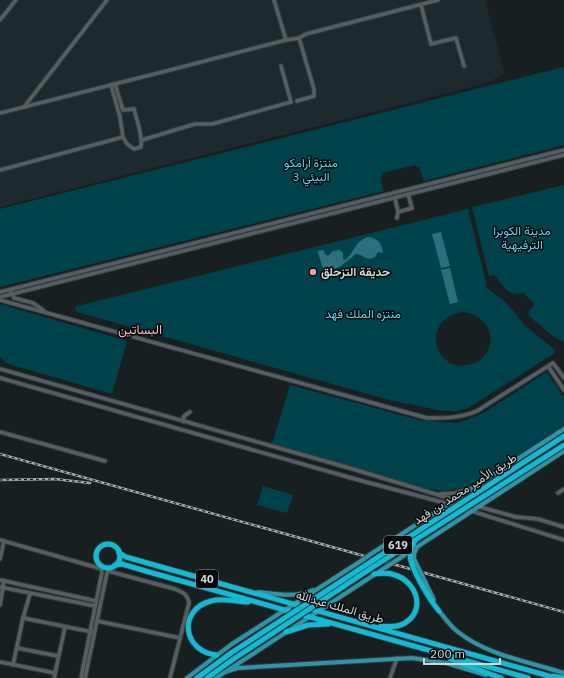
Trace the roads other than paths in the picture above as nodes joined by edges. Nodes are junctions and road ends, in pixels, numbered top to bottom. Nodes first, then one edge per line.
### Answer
1 (16, 0) edge
2 (107, 0) edge
3 (274, 0) edge
4 (438, 0) edge
5 (420, 5) junction
6 (0, 20) edge
7 (299, 38) junction
8 (286, 40) junction
9 (282, 66) dead end
10 (464, 66) dead end
11 (113, 85) junction
12 (297, 101) dead end
13 (24, 107) junction
14 (0, 113) edge
15 (123, 137) junction
16 (142, 140) junction
17 (564, 150) edge
18 (564, 155) edge
19 (511, 163) junction
20 (512, 168) junction
21 (0, 170) edge
22 (460, 176) junction
23 (461, 181) junction
24 (437, 182) junction
25 (439, 186) junction
26 (416, 188) junction
27 (417, 192) junction
28 (388, 194) junction
29 (408, 194) junction
30 (395, 198) junction
31 (390, 199) junction
32 (398, 212) junction
33 (307, 214) junction
34 (397, 218) dead end
35 (309, 219) junction
36 (248, 230) junction
37 (250, 234) junction
38 (182, 246) junction
39 (183, 251) junction
40 (123, 261) junction
41 (124, 266) junction
42 (46, 280) junction
43 (48, 285) junction
44 (7, 290) junction
45 (0, 292) edge
46 (12, 294) junction
47 (0, 297) edge
48 (0, 300) edge
49 (46, 313) junction
50 (548, 366) junction
51 (0, 369) edge
52 (0, 378) edge
53 (564, 378) edge
54 (564, 390) edge
55 (190, 412) dead end
56 (183, 421) junction
57 (564, 429) edge
58 (0, 432) edge
59 (564, 436) edge
60 (564, 445) edge
61 (564, 451) edge
62 (105, 461) dead end
63 (479, 485) junction
64 (564, 489) edge
65 (558, 493) dead end
66 (435, 494) junction
67 (435, 500) junction
68 (455, 500) junction
69 (449, 504) junction
70 (480, 506) junction
71 (472, 511) junction
72 (437, 512) junction
73 (564, 527) edge
74 (2, 540) edge
75 (416, 540) junction
76 (564, 540) edge
77 (417, 547) junction
78 (119, 553) junction
79 (0, 558) edge
80 (101, 567) junction
81 (111, 568) junction
82 (374, 574) junction
83 (2, 581) edge
84 (322, 586) junction
85 (2, 587) edge
86 (251, 592) junction
87 (30, 594) junction
88 (96, 601) junction
89 (255, 602) junction
90 (295, 604) junction
91 (0, 605) edge
92 (95, 606) junction
93 (286, 610) junction
94 (319, 611) junction
95 (439, 611) junction
96 (310, 617) junction
97 (23, 618) junction
98 (98, 621) junction
99 (335, 624) junction
100 (371, 626) junction
101 (65, 627) junction
102 (93, 632) junction
103 (286, 632) junction
104 (180, 638) junction
105 (17, 648) junction
106 (421, 648) junction
107 (217, 655) junction
108 (58, 656) junction
109 (396, 658) junction
110 (0, 662) edge
111 (13, 665) junction
112 (225, 672) junction
113 (55, 673) junction
114 (564, 673) edge
115 (548, 676) junction
116 (54, 678) edge
117 (81, 678) edge
118 (85, 678) edge
119 (170, 678) edge
120 (187, 678) edge
121 (197, 678) edge
122 (207, 678) edge
123 (216, 678) edge
124 (390, 678) edge
125 (497, 678) edge
126 (501, 678) edge
127 (528, 678) edge
128 (556, 678) edge
129 (564, 678) edge

1 - 6 street
2 - 13 street
3 - 8 street
4 - 5 street
5 - 7 street
5 - 10 street
7 - 8 street
7 - 12 street
8 - 11 street
9 - 16 street
11 - 13 street
11 - 15 street
11 - 16 street
13 - 14 street
15 - 16 street
15 - 21 street
17 - 19 street
18 - 20 street
19 - 20 street
19 - 22 street
20 - 23 street
22 - 23 street
22 - 24 street
23 - 25 street
24 - 25 street
24 - 26 street
25 - 27 street
26 - 27 street
26 - 28 street
27 - 29 street
28 - 31 street
28 - 33 street
29 - 30 street
29 - 32 street
30 - 31 street
30 - 32 street
31 - 35 street
32 - 34 street
33 - 35 street
33 - 36 street
35 - 37 street
36 - 37 street
36 - 38 street
37 - 39 street
38 - 39 street
38 - 40 street
39 - 41 street
40 - 41 street
40 - 42 street
41 - 43 street
42 - 43 street
42 - 44 street
43 - 46 street
44 - 45 street
44 - 46 street
46 - 47 street
46 - 49 street
48 - 49 street
49 - 50 street
50 - 53 street
50 - 54 street
51 - 56 street
52 - 67 street
55 - 56 street
56 - 66 street
57 - 63 main road
58 - 62 street
59 - 121 highway, طريق الأمير محمد بن فهد / 619, bridge
60 - 75 highway, طريق الأمير محمد بن فهد / 619, bridge
61 - 70 main road
63 - 66 street
63 - 68 main road
64 - 65 street
66 - 68 street
67 - 69 street
67 - 72 street
68 - 69 main road
68 - 70 street
69 - 71 street
69 - 72 main road
70 - 71 main road
70 - 73 street
71 - 76 street
71 - 77 main road
72 - 84 main road, bridge
74 - 79 street
74 - 80 street
75 - 95 highway, bridge
75 - 122 highway, طريق الأمير محمد بن فهد / 619, bridge
77 - 82 main road, bridge
77 - 95 main road, bridge
78 - 80 highway
78 - 81 highway
78 - 86 highway, طريق الملك عبدالله / 40
80 - 81 highway
80 - 88 street
81 - 89 highway, طريق الملك عبدالله / 40
81 - 98 street
81 - 104 street
82 - 94 main road
82 - 100 highway
83 - 85 street
83 - 88 street
84 - 86 main road
84 - 90 main road
85 - 87 street
85 - 91 street
86 - 90 highway, طريق الملك عبدالله / 40
87 - 92 street
87 - 97 street
88 - 92 street
89 - 93 highway, طريق الملك عبدالله / 40
89 - 107 highway
90 - 93 main road
90 - 94 highway, طريق الملك عبدالله / 40
92 - 102 street
93 - 96 highway, طريق الملك عبدالله / 40
93 - 107 main road
94 - 96 main road
94 - 100 highway, طريق الملك عبدالله / 40
95 - 114 main road
96 - 99 highway, طريق الملك عبدالله / 40
96 - 103 main road
97 - 101 street
97 - 105 street
98 - 102 street
98 - 104 street
99 - 103 highway
99 - 106 highway, طريق الملك عبدالله / 40
100 - 115 highway, طريق الملك عبدالله / 40
101 - 102 street
101 - 108 street
102 - 117 street
102 - 118 street
103 - 112 main road
104 - 119 street
105 - 108 street
105 - 111 street
106 - 126 highway
106 - 127 highway, طريق الملك عبدالله / 40
107 - 120 main road
108 - 113 street
109 - 112 main road
109 - 124 street
109 - 125 main road
110 - 111 street
111 - 113 street
112 - 123 main road
113 - 116 street
115 - 128 highway, طريق الملك عبدالله / 40
115 - 129 highway

